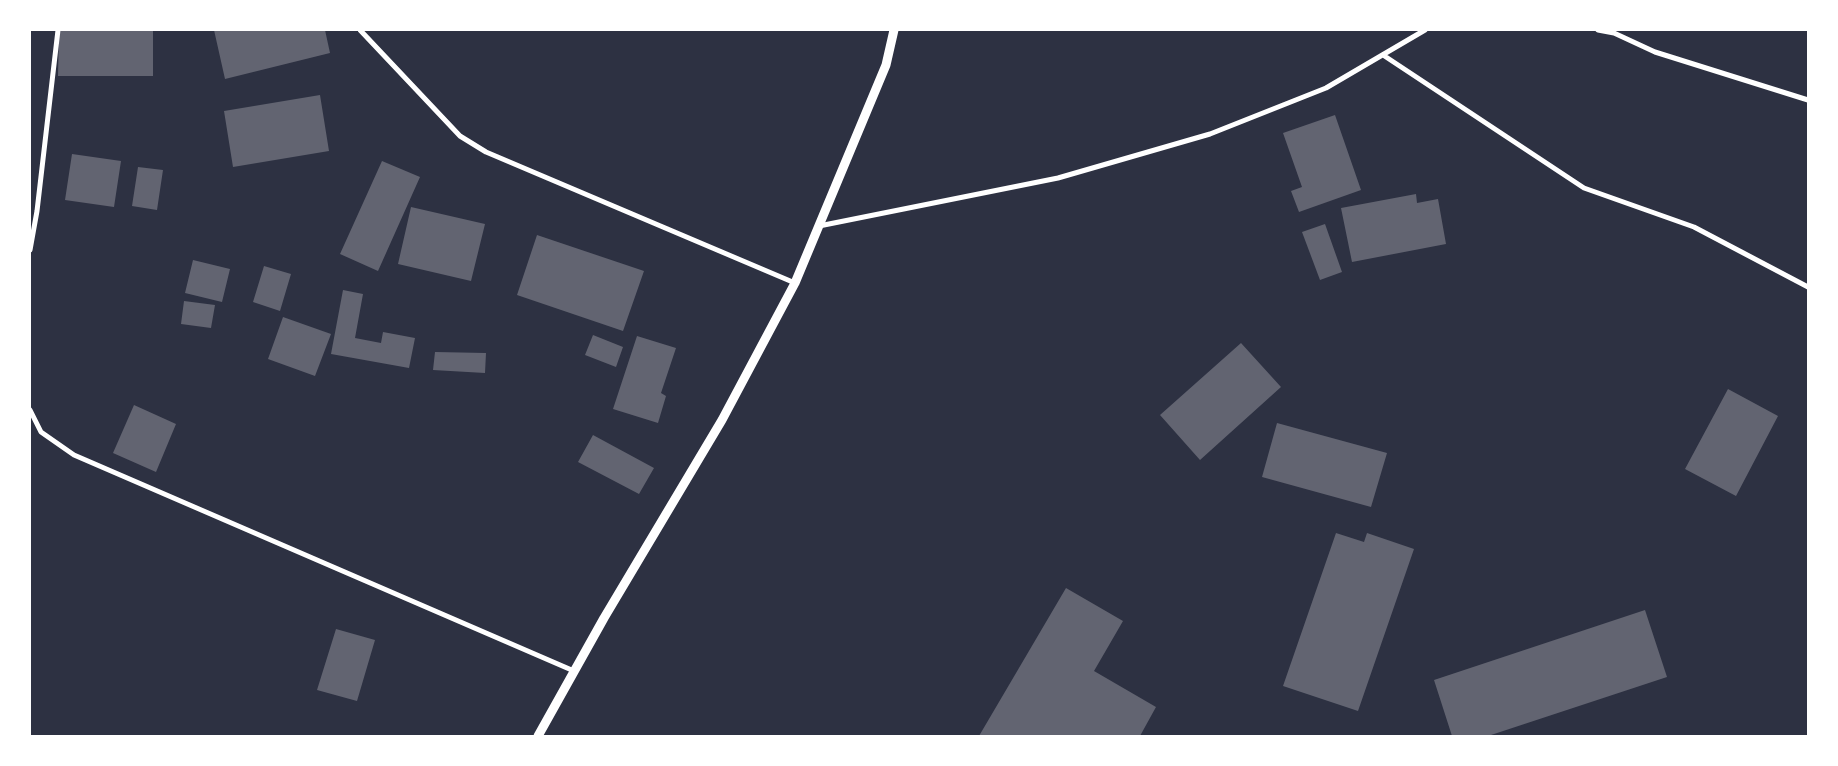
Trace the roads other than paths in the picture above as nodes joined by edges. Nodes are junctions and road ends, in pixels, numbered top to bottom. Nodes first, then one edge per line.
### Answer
1 (58, 30) edge
2 (360, 30) edge
3 (894, 30) edge
4 (1425, 30) edge
5 (1598, 30) edge
6 (1383, 55) junction
7 (1808, 100) edge
8 (819, 226) junction
9 (30, 250) edge
10 (795, 282) junction
11 (1808, 287) edge
12 (30, 410) edge
13 (574, 671) junction
14 (538, 736) edge

1 - 9 street
2 - 10 street
3 - 8 street
4 - 6 street
5 - 7 street
6 - 8 street
6 - 11 street
8 - 10 street
10 - 13 street
12 - 13 street
13 - 14 street

